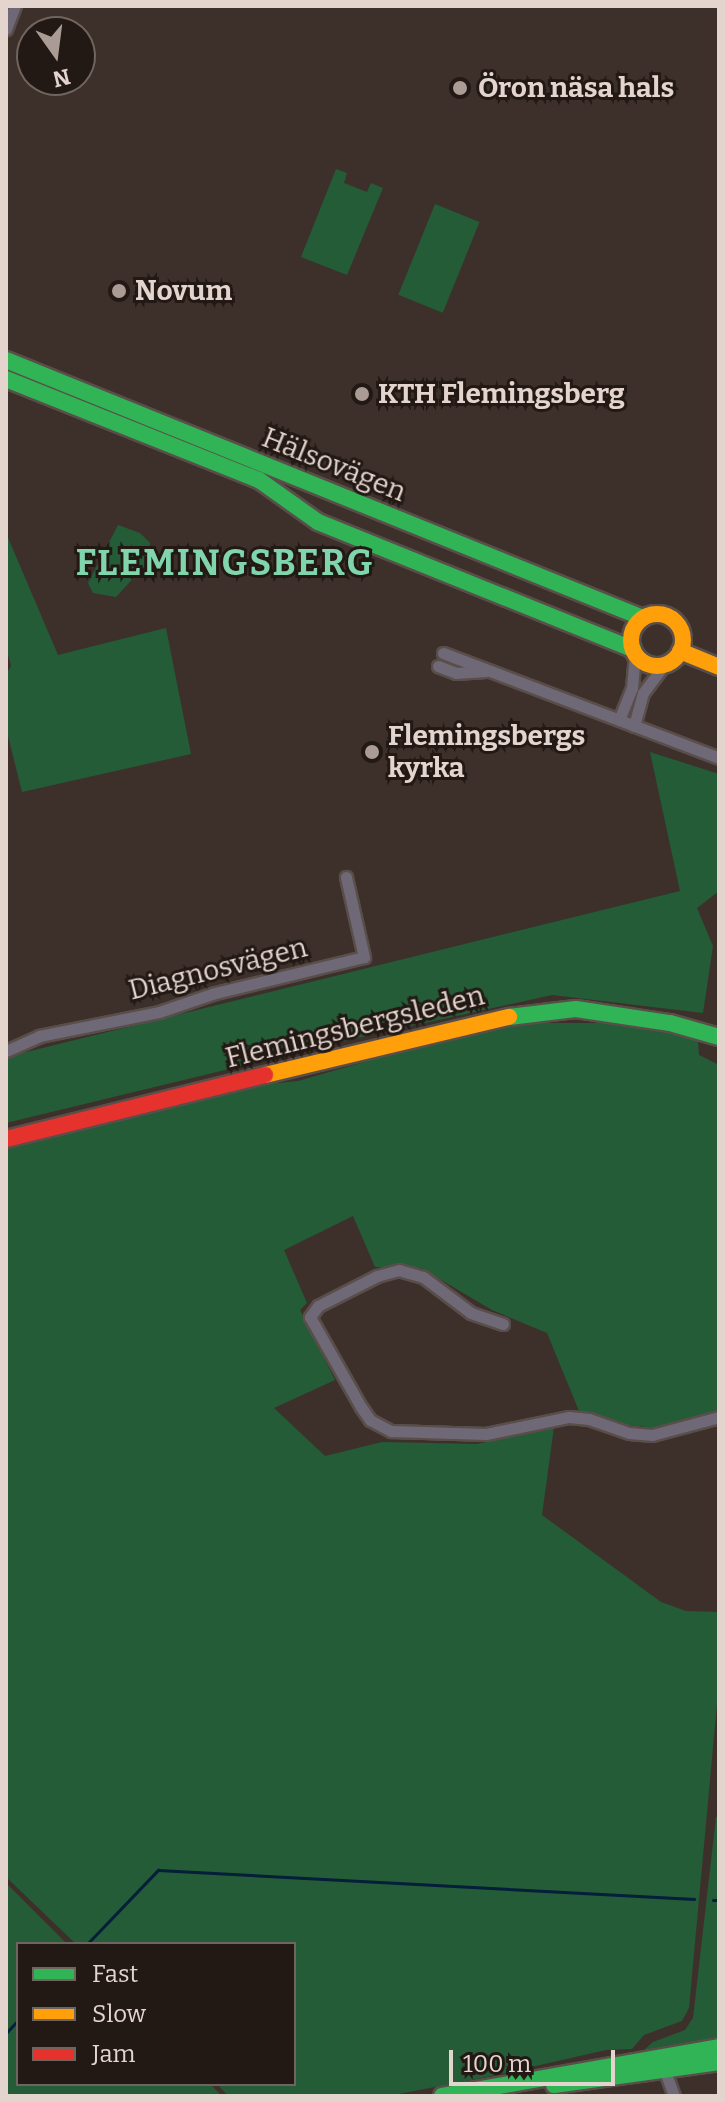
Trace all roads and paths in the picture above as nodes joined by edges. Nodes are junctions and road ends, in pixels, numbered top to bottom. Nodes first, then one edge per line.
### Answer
1 (15, 6) edge
2 (6, 29) edge
3 (6, 360) edge
4 (6, 379) edge
5 (643, 618) junction
6 (680, 651) junction
7 (634, 652) junction
8 (443, 653) dead end
9 (664, 665) junction
10 (438, 666) dead end
11 (719, 667) edge
12 (491, 671) junction
13 (619, 720) junction
14 (634, 726) junction
15 (719, 758) edge
16 (346, 877) dead end
17 (719, 1037) edge
18 (6, 1051) edge
19 (6, 1139) edge
20 (503, 1324) dead end
21 (719, 1417) edge
22 (719, 2047) edge
23 (719, 2062) edge
24 (662, 2063) junction
25 (442, 2096) edge
26 (450, 2096) edge
27 (674, 2096) edge

1 - 2 street
3 - 5 street, Hälsovägen
4 - 7 street, Hälsovägen
5 - 6 street
5 - 7 street
6 - 9 street
6 - 11 street
7 - 9 street
7 - 13 street
8 - 12 street
9 - 14 street
10 - 12 street
12 - 13 street
13 - 14 street
14 - 15 street
16 - 18 street, Diagnosvägen
17 - 19 street, Flemingsbergsleden
20 - 21 street
22 - 24 street
23 - 24 street
24 - 25 street
24 - 26 street
24 - 27 street

